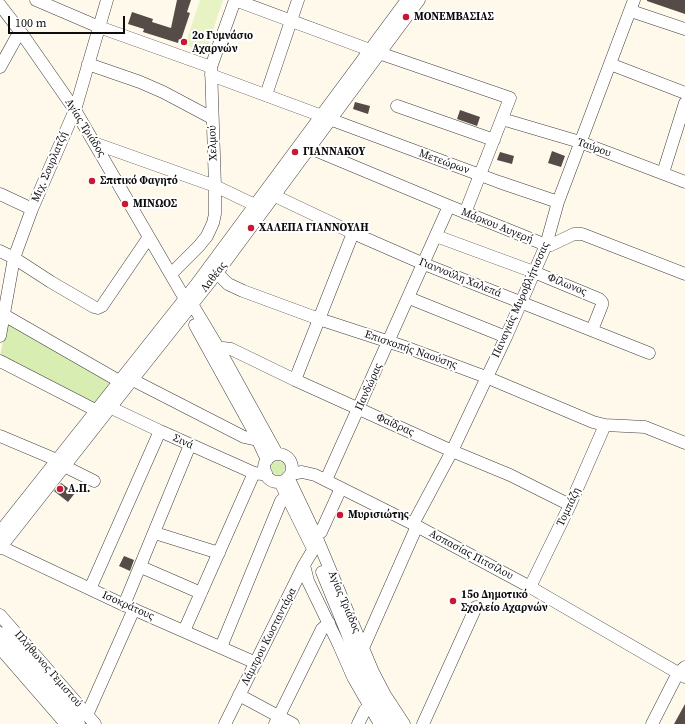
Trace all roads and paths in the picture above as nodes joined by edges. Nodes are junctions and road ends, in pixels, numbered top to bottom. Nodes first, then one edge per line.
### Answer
1 (36, 0) edge
2 (107, 0) edge
3 (235, 0) edge
4 (298, 0) edge
5 (407, 0) edge
6 (419, 0) edge
7 (0, 4) edge
8 (633, 5) edge
9 (291, 20) junction
10 (99, 28) junction
11 (685, 29) edge
12 (20, 31) junction
13 (375, 52) junction
14 (1, 63) edge
15 (88, 64) junction
16 (610, 64) junction
17 (211, 71) junction
18 (685, 93) edge
19 (266, 95) junction
20 (685, 103) edge
21 (397, 106) dead end
22 (74, 110) junction
23 (212, 118) junction
24 (327, 118) junction
25 (502, 119) junction
26 (494, 140) junction
27 (580, 142) junction
28 (94, 143) junction
29 (310, 148) junction
30 (663, 173) junction
31 (480, 175) junction
32 (685, 182) edge
33 (215, 186) junction
34 (0, 194) edge
35 (275, 196) junction
36 (558, 202) junction
37 (255, 205) junction
38 (449, 206) junction
39 (32, 209) junction
40 (465, 213) junction
41 (353, 233) junction
42 (436, 236) junction
43 (149, 237) junction
44 (546, 245) junction
45 (0, 251) edge
46 (14, 258) junction
47 (424, 264) junction
48 (534, 272) junction
49 (218, 273) junction
50 (171, 274) junction
51 (685, 274) edge
52 (409, 298) junction
53 (521, 303) junction
54 (188, 305) junction
55 (4, 315) junction
56 (319, 319) junction
57 (592, 330) junction
58 (0, 336) edge
59 (506, 337) junction
60 (389, 342) junction
61 (219, 349) junction
62 (649, 353) dead end
63 (0, 361) edge
64 (486, 377) junction
65 (295, 380) junction
66 (126, 381) junction
67 (103, 409) junction
68 (359, 409) junction
69 (605, 425) junction
70 (160, 431) junction
71 (0, 436) edge
72 (257, 438) junction
73 (685, 443) edge
74 (190, 445) junction
75 (452, 451) junction
76 (278, 458) junction
77 (61, 463) junction
78 (260, 473) junction
79 (286, 478) junction
80 (321, 478) junction
81 (94, 481) dead end
82 (341, 488) junction
83 (286, 495) junction
84 (570, 505) junction
85 (415, 525) junction
86 (0, 532) edge
87 (155, 533) junction
88 (313, 542) junction
89 (0, 547) edge
90 (219, 553) junction
91 (304, 566) junction
92 (141, 567) junction
93 (530, 588) junction
94 (90, 590) junction
95 (201, 592) junction
96 (129, 607) junction
97 (476, 607) dead end
98 (0, 615) edge
99 (329, 623) junction
100 (184, 631) junction
101 (0, 633) edge
102 (221, 647) junction
103 (0, 648) edge
104 (359, 650) junction
105 (256, 663) junction
106 (683, 672) edge
107 (239, 695) junction
108 (370, 707) junction
109 (87, 714) junction
110 (277, 720) edge
111 (66, 724) edge
112 (79, 724) edge
113 (95, 724) edge
114 (225, 724) edge
115 (293, 724) edge
116 (358, 724) edge
117 (380, 724) edge
118 (393, 724) edge
119 (404, 724) edge
120 (423, 724) edge
121 (652, 724) edge

1 - 10 street, Μετεώρων
2 - 10 street, Μιχ. Σουρλατζή
3 - 9 street
3 - 17 street, Χελμού
4 - 9 street
5 - 13 street, Λαθέας
6 - 13 street, Λαθέας
7 - 12 street, Αγίας Τριάδος
8 - 11 street
8 - 16 street, Παναγιάς Μυροβλήτισσας
9 - 13 street
9 - 19 street
10 - 15 street, Μιχ. Σουρλατζή
10 - 17 street, Μετεώρων
12 - 14 street
12 - 22 street, Αγίας Τριάδος
13 - 24 street, Λαθέας
13 - 25 street
15 - 22 street, Μιχ. Σουρλατζή
15 - 23 street
16 - 18 street
16 - 27 street, Παναγιάς Μυροβλήτισσας
17 - 19 street, Μετεώρων
17 - 23 street, Χελμού
19 - 24 street, Μετεώρων
20 - 30 street
21 - 26 street
22 - 28 street, Αγίας Τριάδος
22 - 39 street, Μιχ. Σουρλατζή
23 - 33 street, Χελμού
24 - 29 street, Λαθέας
24 - 31 street, Μετεώρων
24 - 37 street, Λαθέας
25 - 26 street
25 - 27 street, Ταύρου
26 - 31 street
27 - 30 street, Ταύρου
27 - 36 street, Παναγιάς Μυροβλήτισσας
28 - 33 street
28 - 43 street, Αγίας Τριάδος
29 - 35 street, Λαθέας
29 - 38 street, Μάρκου Αυγερή
30 - 32 street, Ταύρου
31 - 36 street, Μετεώρων
31 - 40 street
33 - 37 street
33 - 50 street, Χελμού
34 - 39 street
35 - 41 street, Γιαννούλη Χαλεπά
35 - 49 street, Λαθέας
36 - 44 street, Παναγιάς Μυροβλήτισσας
37 - 54 street, Λαθέας
38 - 40 street, Μάρκου Αυγερή
38 - 42 street, Πανδώρας
39 - 46 street, Μιχ. Σουρλατζή
40 - 44 street, Μάρκου Αυγερή
41 - 47 street, Γιαννούλη Χαλεπά
41 - 56 street
42 - 47 street, Πανδώρας
42 - 48 street, Φίλωνος
43 - 46 street
43 - 50 street, Αγίας Τριάδος
44 - 48 street, Παναγιάς Μυροβλήτισσας
44 - 51 street, Μάρκου Αυγερή
45 - 46 street
46 - 55 street, Μιχ. Σουρλατζή
47 - 52 street, Πανδώρας
47 - 53 street, Γιαννούλη Χαλεπά
48 - 53 street, Παναγιάς Μυροβλήτισσας
48 - 57 street, Φίλωνος
49 - 54 street, Λαθέας
49 - 56 street, Επισκοπής Ναούσης
50 - 54 street, Αγίας Τριάδος
52 - 59 street
52 - 60 street, Πανδώρας
53 - 57 street, Γιαννούλη Χαλεπά
53 - 59 street, Παναγιάς Μυροβλήτισσας
54 - 61 street, Αγίας Τριάδος
54 - 66 street, Λαθέας
54 - 72 street, Αγίας Τριάδος
55 - 58 street, Μιχ. Σουρλατζή
55 - 66 street
56 - 60 street, Επισκοπής Ναούσης
56 - 65 street
57 - 62 street, Γιαννούλη Χαλεπά
59 - 64 street, Παναγιάς Μυροβλήτισσας
60 - 64 street, Επισκοπής Ναούσης
60 - 68 street, Πανδώρας
61 - 65 street, Φαίδρας
61 - 76 street, Αγίας Τριάδος
63 - 67 street, Σινά
64 - 69 street, Επισκοπής Ναούσης
64 - 75 street, Παναγιάς Μυροβλήτισσας
65 - 68 street, Φαίδρας
66 - 67 street, Λαθέας
66 - 72 street
67 - 70 street, Σινά
67 - 77 street, Λαθέας
68 - 75 street, Φαίδρας
68 - 80 street, Πανδώρας
69 - 73 street, Επισκοπής Ναούσης
69 - 84 street, Τομπάζη
70 - 74 street, Σινά
70 - 94 street
71 - 77 street
72 - 76 street, Αγίας Τριάδος
74 - 78 street, Σινά
74 - 87 street
75 - 84 street, Φαίδρας
75 - 85 street, Παναγιάς Μυροβλήτισσας
76 - 78 street, Αγίας Τριάδος
76 - 79 street, Αγίας Τριάδος
76 - 80 street, Ασπασίας Πιτσίλου
77 - 81 street
77 - 86 street, Λαθέας
77 - 89 street, Λαθέας
78 - 79 street
78 - 90 street, Αγίας Τριάδος
79 - 80 street, Ασπασίας Πιτσίλου
79 - 83 street, Αγίας Τριάδος
79 - 88 street, Αγίας Τριάδος
80 - 82 street, Ασπασίας Πιτσίλου
82 - 85 street, Ασπασίας Πιτσίλου
82 - 88 street, Λάμπρου Κωσταντάρα
83 - 88 street, Αγίας Τριάδος
83 - 102 street
84 - 93 street, Τομπάζη
85 - 93 street, Ασπασίας Πιτσίλου
85 - 104 street, Παναγιάς Μυροβλήτισσας
87 - 90 street
87 - 92 street
88 - 91 street, Λάμπρου Κωσταντάρα
88 - 104 street, Αγίας Τριάδος
89 - 94 street, Ισοκράτους
90 - 95 street, Αγίας Τριάδος
91 - 99 street, Αγίας Τριάδος
91 - 105 street, Λάμπρου Κωσταντάρα
92 - 95 street
92 - 96 street
93 - 106 street, Ασπασίας Πιτσίλου
94 - 96 street, Ισοκράτους
95 - 100 street, Αγίας Τριάδος
96 - 100 street, Ισοκράτους
96 - 109 street
97 - 120 street
98 - 109 street, Πλήθωνος Γεμιστού
99 - 108 street, Αγίας Τριάδος
99 - 110 street
100 - 102 street, Ισοκράτους
101 - 112 street, Πλήθωνος Γεμιστού
102 - 105 street, Ισοκράτους
103 - 111 street, Πλήθωνος Γεμιστού
104 - 118 street, Αγίας Τριάδος
104 - 119 street, Αγίας Τριάδος
105 - 107 street, Λάμπρου Κωσταντάρα
106 - 121 street
107 - 110 street
107 - 114 street, Λάμπρου Κωσταντάρα
108 - 116 street
108 - 117 street, Αγίας Τριάδος
109 - 113 street, Πλήθωνος Γεμιστού
110 - 115 street

